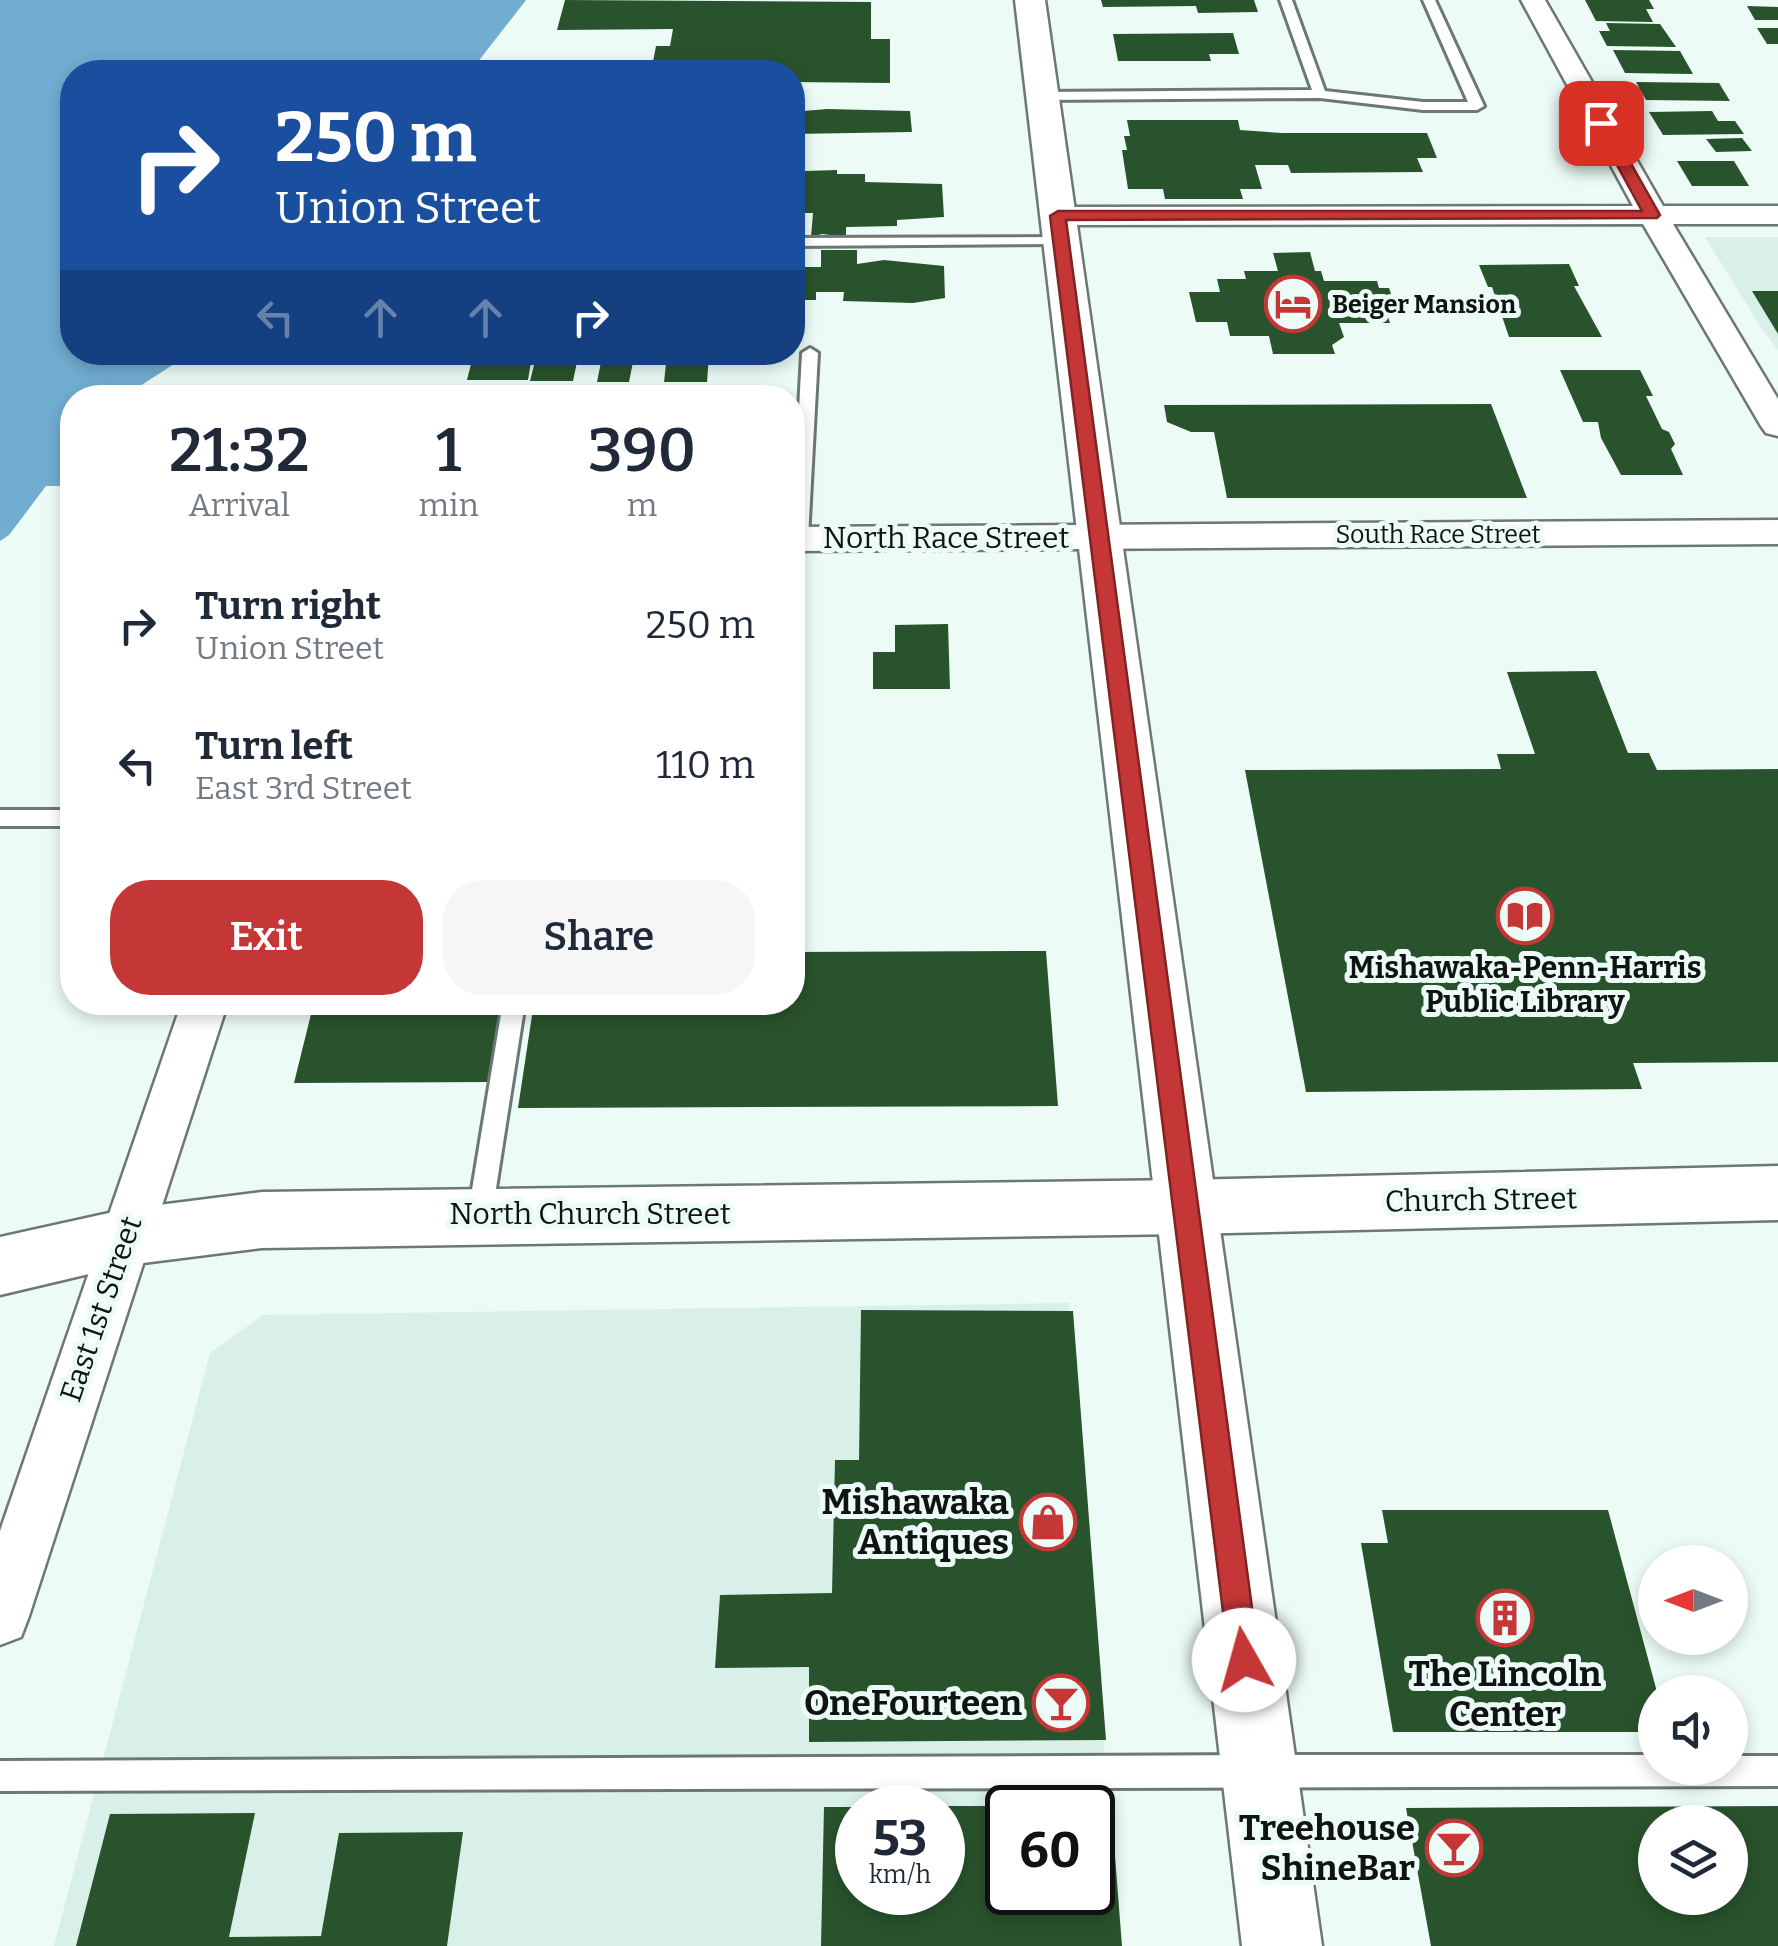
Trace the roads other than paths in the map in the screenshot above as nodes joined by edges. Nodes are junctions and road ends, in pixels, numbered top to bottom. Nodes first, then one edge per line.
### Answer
1 (1030, 0) edge
2 (1286, 0) edge
3 (1429, 0) edge
4 (1533, 0) edge
5 (1320, 94) junction
6 (1042, 96) junction
7 (1652, 215) junction
8 (1778, 215) edge
9 (1059, 228) junction
10 (805, 241) edge
11 (810, 353) dead end
12 (805, 419) edge
13 (1778, 426) edge
14 (1778, 532) edge
15 (805, 538) edge
16 (1099, 538) junction
17 (0, 818) edge
18 (60, 818) edge
19 (201, 1015) edge
20 (512, 1015) edge
21 (1778, 1193) edge
22 (1184, 1207) junction
23 (480, 1214) junction
24 (126, 1236) junction
25 (0, 1266) edge
26 (0, 1616) edge
27 (1259, 1770) junction
28 (1778, 1771) edge
29 (0, 1776) edge
30 (1282, 1946) edge

1 - 6 main road
2 - 5 lane
3 - 5 lane
4 - 7 street
5 - 6 lane
6 - 9 main road
7 - 8 street
7 - 9 street
7 - 13 street
9 - 10 lane
9 - 16 main road
11 - 12 lane
14 - 16 street, South Race Street
15 - 16 street, North Race Street
16 - 22 main road
17 - 18 lane
19 - 24 street, East 1st Street
20 - 23 lane
21 - 22 main road, Church Street
22 - 23 main road, North Church Street
22 - 27 main road
23 - 24 main road, North Church Street
24 - 25 main road, North Church Street
24 - 26 street, East 1st Street
27 - 28 lane
27 - 29 lane
27 - 30 main road

